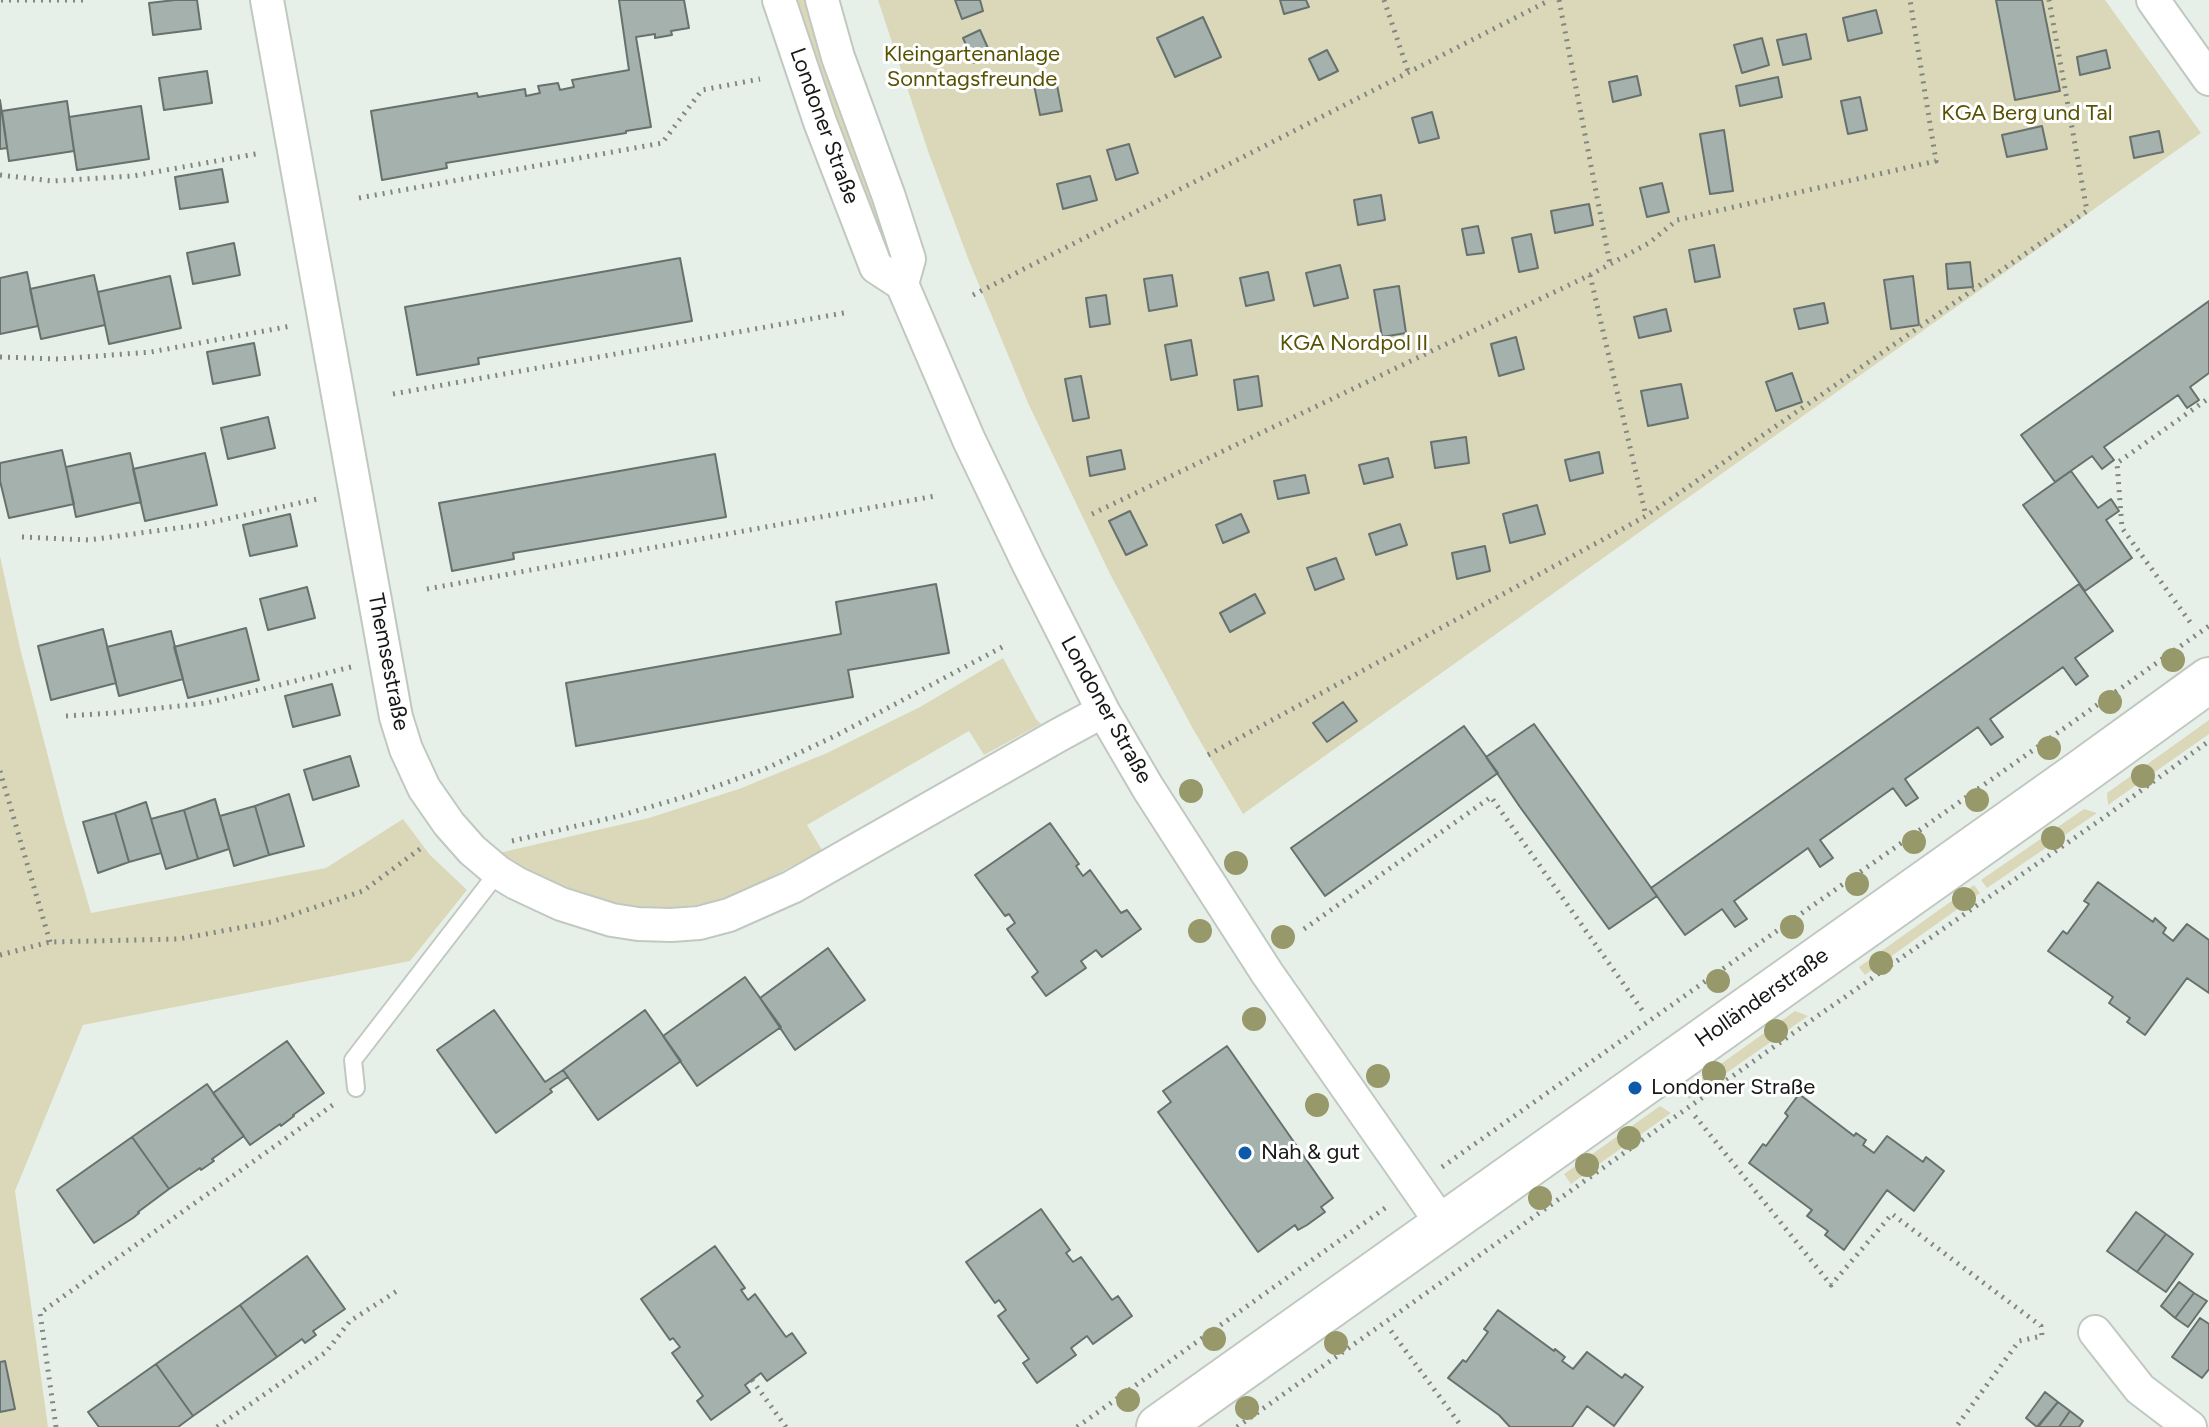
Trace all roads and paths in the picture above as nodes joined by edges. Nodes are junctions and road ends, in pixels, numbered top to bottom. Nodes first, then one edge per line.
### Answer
1 (1, 0) edge
2 (89, 0) edge
3 (267, 0) edge
4 (779, 0) edge
5 (822, 0) edge
6 (1384, 0) edge
7 (1550, 0) edge
8 (1559, 0) edge
9 (1910, 0) edge
10 (2049, 0) edge
11 (2157, 2) edge
12 (1409, 74) junction
13 (760, 79) dead end
14 (2209, 79) edge
15 (270, 151) dead end
16 (0, 175) edge
17 (359, 198) dead end
18 (1610, 264) junction
19 (1590, 275) junction
20 (902, 284) junction
21 (973, 295) dead end
22 (849, 312) dead end
23 (300, 324) dead end
24 (0, 357) edge
25 (393, 394) dead end
26 (2209, 398) edge
27 (935, 496) dead end
28 (331, 497) dead end
29 (1092, 514) dead end
30 (1646, 516) junction
31 (22, 537) dead end
32 (427, 589) dead end
33 (2190, 622) dead end
34 (2209, 626) edge
35 (1006, 645) dead end
36 (360, 665) dead end
37 (2209, 680) edge
38 (1103, 711) junction
39 (66, 716) dead end
40 (2209, 741) edge
41 (1208, 755) dead end
42 (0, 771) edge
43 (431, 841) dead end
44 (500, 858) junction
45 (1304, 929) dead end
46 (50, 942) junction
47 (0, 955) edge
48 (1642, 1010) dead end
49 (356, 1088) joint
50 (1520, 1113) dead end
51 (1695, 1116) dead end
52 (1443, 1225) junction
53 (1348, 1235) dead end
54 (397, 1291) dead end
55 (1391, 1331) dead end
56 (2095, 1332) dead end
57 (752, 1380) dead end
58 (56, 1427) edge
59 (217, 1427) edge
60 (786, 1427) edge
61 (1077, 1427) edge
62 (1159, 1427) edge
63 (1237, 1427) edge
64 (1462, 1427) edge
65 (1956, 1427) edge
66 (2190, 1427) edge

1 - 2 path
3 - 44 street, Themsestraße
4 - 20 street, Londoner Straße
5 - 20 street, Londoner Straße
6 - 12 path
7 - 12 path
8 - 18 path
9 - 18 path
10 - 30 path
11 - 14 street
12 - 21 path
13 - 17 path
15 - 16 path
18 - 19 path
19 - 29 path
19 - 30 path
20 - 38 street, Londoner Straße
22 - 25 path
23 - 24 path
26 - 33 path
27 - 32 path
28 - 31 path
30 - 41 path
34 - 50 path
35 - 44 path
36 - 39 path
37 - 52 street, Holländerstraße
38 - 44 street, Themsestraße
38 - 52 street, Londoner Straße
40 - 63 path
42 - 46 path
43 - 46 path
44 - 49 lane
45 - 48 path
46 - 47 path
49 - 58 path
51 - 65 path
52 - 62 street, Holländerstraße
53 - 61 path
54 - 59 path
55 - 64 path
56 - 66 street
57 - 60 path

